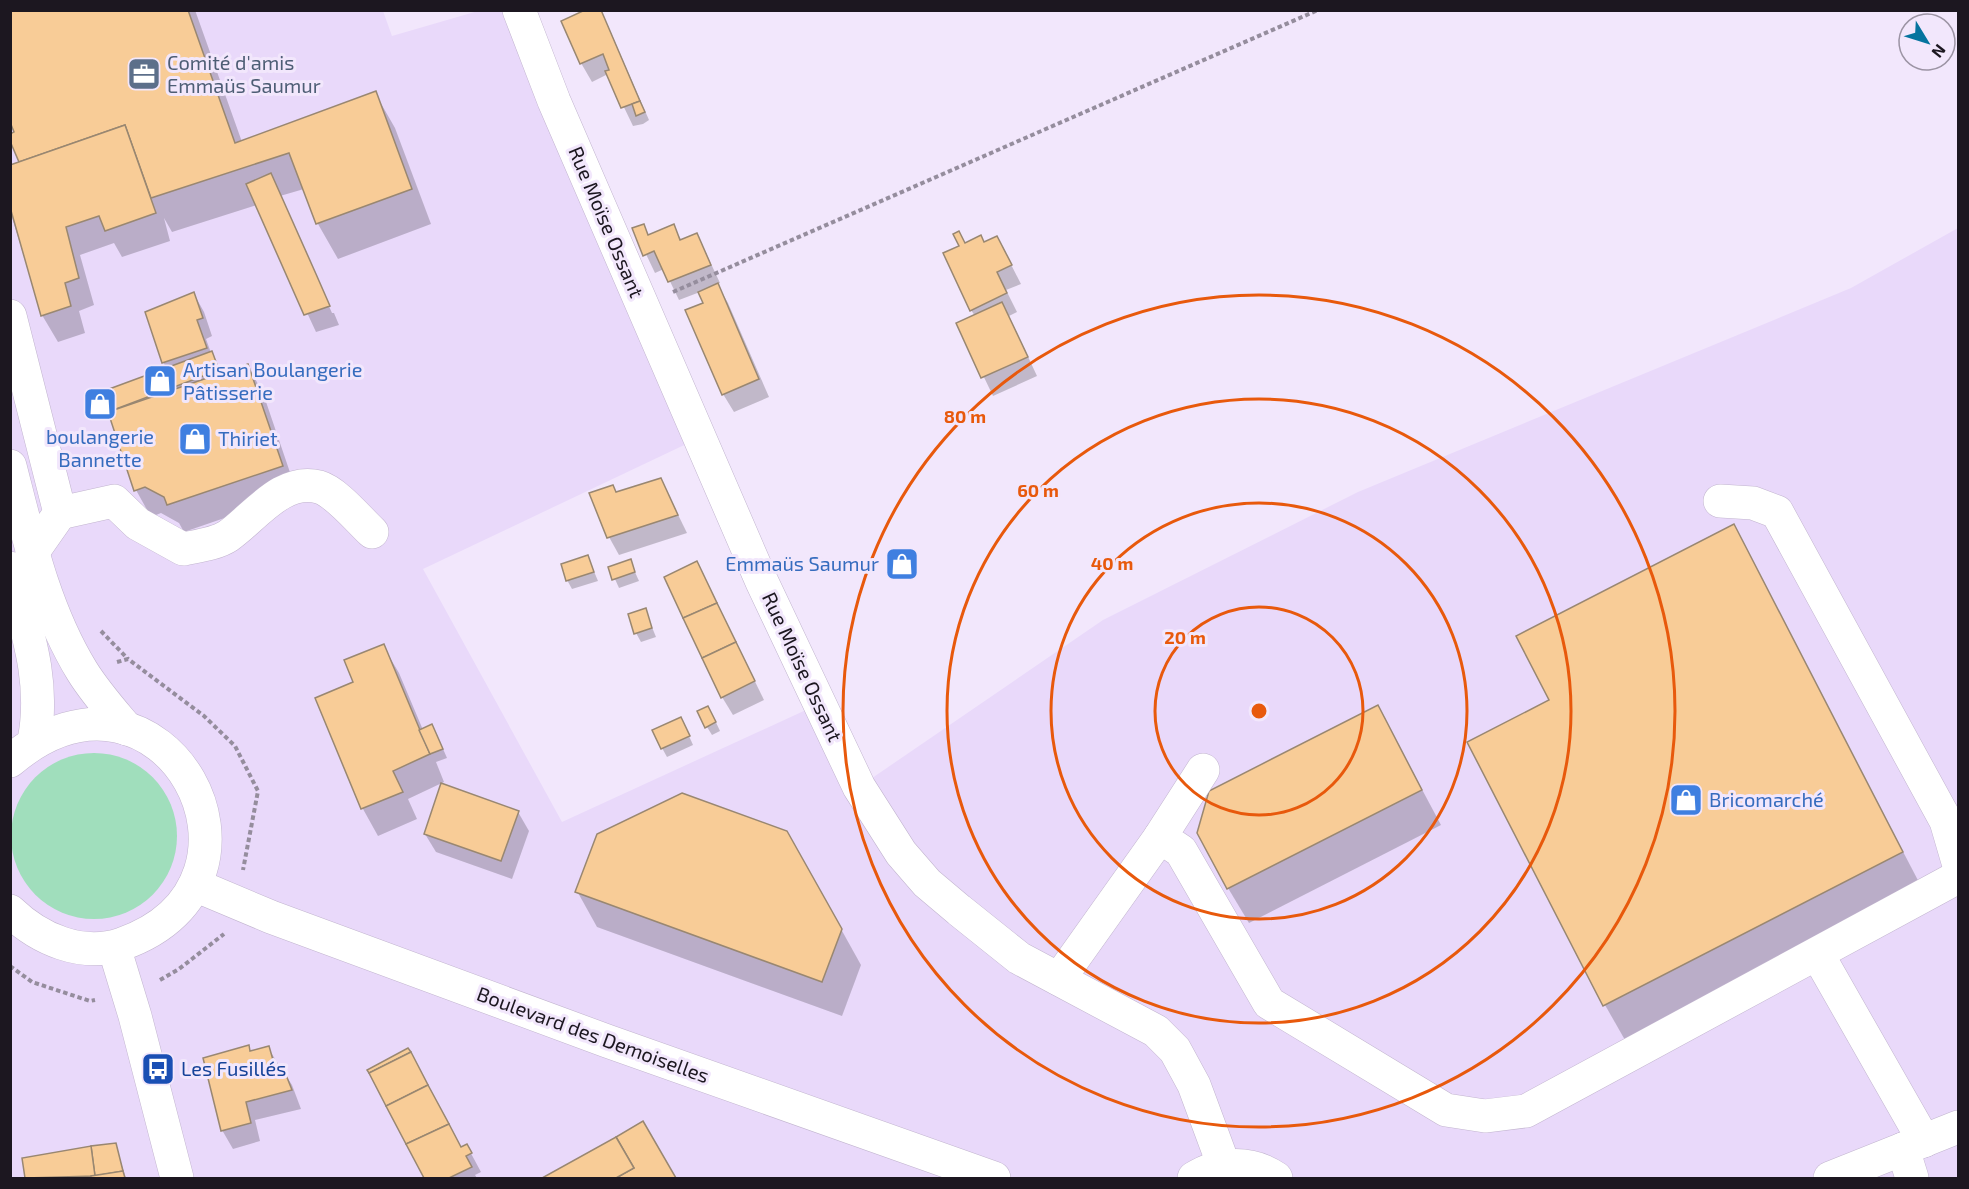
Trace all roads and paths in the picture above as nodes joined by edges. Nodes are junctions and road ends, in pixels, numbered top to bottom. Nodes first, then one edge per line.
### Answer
1 (519, 10) edge
2 (1318, 10) edge
3 (642, 306) junction
4 (10, 316) edge
5 (10, 466) edge
6 (1720, 501) dead end
7 (60, 513) junction
8 (372, 532) dead end
9 (21, 561) edge
10 (83, 672) junction
11 (127, 729) junction
12 (22, 751) edge
13 (1203, 770) dead end
14 (1160, 837) junction
15 (1959, 862) edge
16 (1959, 877) edge
17 (195, 885) junction
18 (237, 902) junction
19 (10, 911) edge
20 (114, 947) junction
21 (1818, 955) junction
22 (10, 966) edge
23 (1059, 979) junction
24 (128, 991) junction
25 (1959, 1127) edge
26 (1913, 1156) edge
27 (1224, 1166) junction
28 (177, 1179) edge
29 (994, 1179) edge
30 (1194, 1179) edge
31 (1276, 1179) edge
32 (1830, 1179) edge

1 - 3 street, Rue Moïse Ossant
2 - 3 path
3 - 23 street, Rue Moïse Ossant
4 - 7 street
5 - 9 street
6 - 15 street
7 - 8 street
7 - 9 street
9 - 10 street
9 - 12 street
10 - 11 street
10 - 18 path
11 - 12 street
11 - 17 street
13 - 14 street
14 - 21 street
14 - 23 street
16 - 21 street
17 - 18 street, Boulevard des Demoiselles
17 - 20 street
18 - 24 path
18 - 29 street, Boulevard des Demoiselles
19 - 20 street
20 - 24 street
21 - 26 street
22 - 24 path
23 - 27 street, Rue Moïse Ossant
24 - 28 street
25 - 26 street
26 - 32 street
27 - 30 street
27 - 31 street

